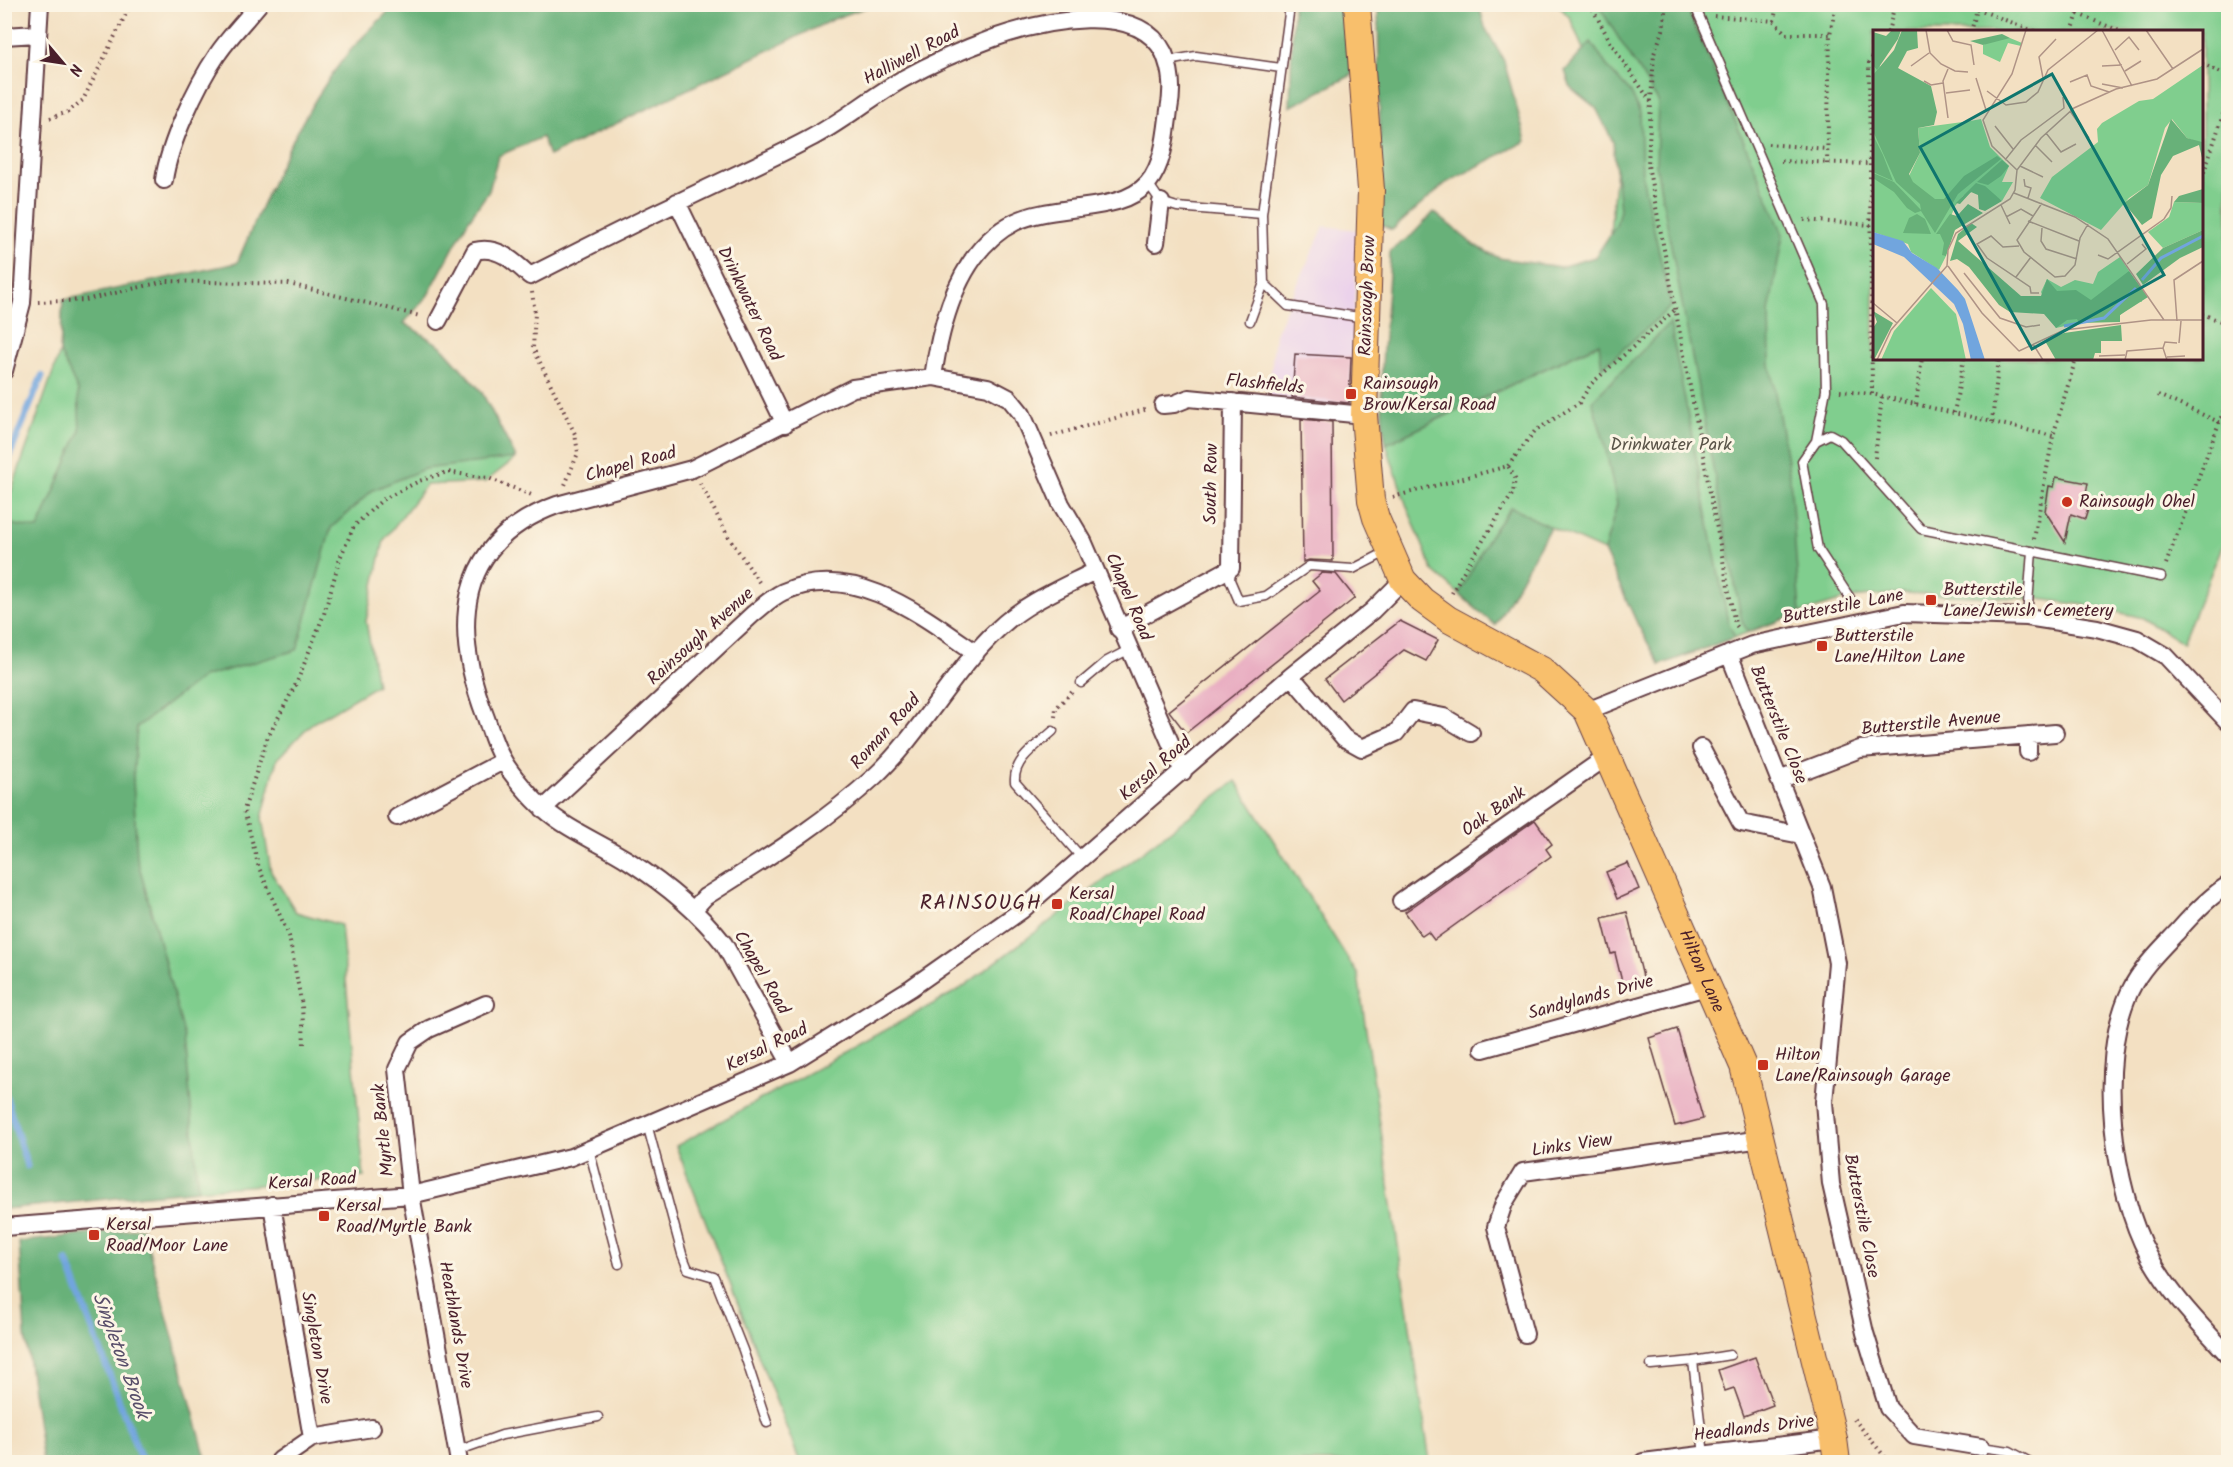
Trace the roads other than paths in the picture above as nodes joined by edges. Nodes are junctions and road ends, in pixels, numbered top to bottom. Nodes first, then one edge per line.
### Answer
1 (39, 4) edge
2 (259, 4) edge
3 (1357, 4) edge
4 (1694, 4) edge
5 (1290, 6) dead end
6 (37, 34) junction
7 (4, 36) edge
8 (1167, 62) junction
9 (1281, 68) junction
10 (164, 180) dead end
11 (1148, 183) junction
12 (677, 202) junction
13 (1161, 202) junction
14 (1262, 214) junction
15 (1156, 243) dead end
16 (1264, 283) junction
17 (1368, 318) junction
18 (438, 321) road end
19 (1250, 321) dead end
20 (4, 371) edge
21 (933, 377) junction
22 (1233, 402) junction
23 (1163, 405) road end
24 (1364, 415) junction
25 (785, 424) junction
26 (1816, 441) junction
27 (1388, 551) junction
28 (2032, 551) junction
29 (1231, 568) junction
30 (1095, 571) junction
31 (2161, 577) road end
32 (1403, 580) junction
33 (1850, 598) dead end
34 (2027, 617) junction
35 (1119, 629) junction
36 (1128, 650) junction
37 (976, 653) junction
38 (1729, 654) junction
39 (1291, 676) junction
40 (1081, 683) road end
41 (1587, 711) junction
42 (2229, 722) edge
43 (1053, 731) road end
44 (1471, 733) dead end
45 (2055, 733) dead end
46 (1701, 748) dead end
47 (1608, 756) junction
48 (503, 761) junction
49 (1183, 772) junction
50 (1779, 780) junction
51 (543, 809) junction
52 (397, 817) dead end
53 (1801, 835) junction
54 (1082, 858) junction
55 (2229, 885) edge
56 (1401, 901) dead end
57 (693, 910) junction
58 (1710, 986) junction
59 (486, 1004) dead end
60 (1483, 1049) dead end
61 (790, 1063) junction
62 (646, 1124) junction
63 (1762, 1140) junction
64 (589, 1149) junction
65 (411, 1195) junction
66 (272, 1205) junction
67 (4, 1227) edge
68 (620, 1264) dead end
69 (1524, 1334) dead end
70 (1730, 1355) dead end
71 (2229, 1355) edge
72 (1693, 1361) junction
73 (1651, 1365) dead end
74 (598, 1417) dead end
75 (767, 1423) dead end
76 (372, 1428) dead end
77 (312, 1438) junction
78 (1981, 1448) joint
79 (1835, 1450) edge
80 (1704, 1456) junction
81 (458, 1457) edge
82 (280, 1460) dead end
83 (1643, 1462) edge
84 (2030, 1462) edge

1 - 6 street
2 - 10 street
3 - 17 main road, Rainsough Brow
4 - 26 lane
5 - 9 lane
6 - 7 street
6 - 20 street
8 - 9 lane
8 - 11 street, Halliwell Road
8 - 12 street, Halliwell Road
9 - 14 lane
11 - 13 lane
11 - 21 street
12 - 18 street, Halliwell Road
12 - 25 street, Drinkwater Road
13 - 14 lane
13 - 15 street
14 - 16 lane
16 - 17 lane
16 - 19 lane
17 - 24 main road, Rainsough Brow
21 - 25 street, Chapel Road
21 - 30 street, Chapel Road
22 - 23 street, Flashfields
22 - 24 street, Flashfields
22 - 29 street, South Row
24 - 27 main road, Rainsough Brow
25 - 48 street, Chapel Road
26 - 28 lane
26 - 33 lane
27 - 29 lane
27 - 32 main road, Rainsough Brow
28 - 31 lane
28 - 34 lane
29 - 35 street
30 - 35 street, Chapel Road
30 - 37 street, Roman Road
32 - 39 street, Kersal Road
32 - 41 main road, Hilton Lane
34 - 38 street, Butterstile Lane
34 - 42 street, Butterstile Lane
35 - 36 street, Chapel Road
36 - 40 lane
36 - 49 street, Chapel Road
37 - 51 street, Rainsough Avenue
37 - 57 street, Roman Road
38 - 41 street, Butterstile Lane
38 - 50 street, Butterstile Close
39 - 44 street
39 - 49 street, Kersal Road
41 - 47 main road, Hilton Lane
43 - 54 lane
45 - 50 street, Butterstile Avenue
46 - 53 street
47 - 56 street, Oak Bank
47 - 58 main road, Hilton Lane
48 - 51 street, Chapel Road
48 - 52 street
49 - 54 street, Kersal Road
50 - 53 street, Butterstile Close
51 - 57 street, Chapel Road
53 - 78 street, Butterstile Close
54 - 61 street, Kersal Road
55 - 71 street
57 - 61 street, Chapel Road
58 - 60 street, Sandylands Drive
58 - 63 main road, Hilton Lane
59 - 65 street, Myrtle Bank
61 - 62 street, Kersal Road
62 - 64 street, Kersal Road
62 - 75 lane
63 - 69 street, Links View
63 - 79 main road, Hilton Lane
64 - 65 street, Kersal Road
64 - 68 lane
65 - 66 street, Kersal Road
65 - 81 street, Heathlands Drive
66 - 67 street, Kersal Road
66 - 77 street, Singleton Drive
70 - 72 lane
72 - 73 lane
72 - 80 lane
74 - 81 lane
76 - 77 street
77 - 82 street
78 - 84 lane
79 - 80 street, Headlands Drive
80 - 83 street, Headlands Drive

